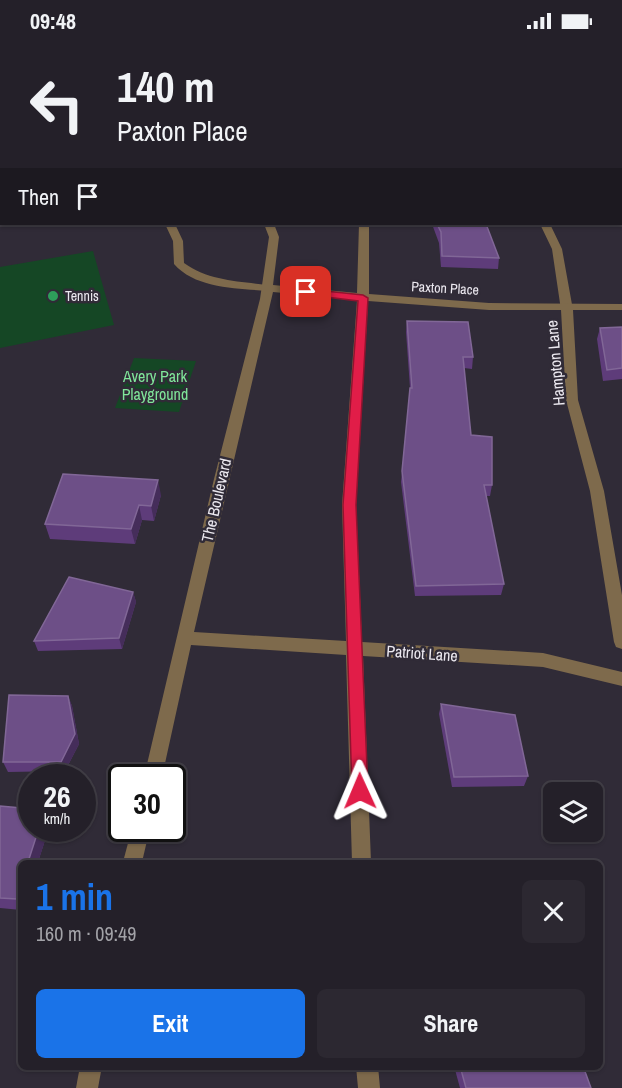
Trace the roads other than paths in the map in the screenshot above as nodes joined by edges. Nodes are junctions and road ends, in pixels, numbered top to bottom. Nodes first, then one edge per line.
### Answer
1 (170, 225) edge
2 (269, 225) edge
3 (364, 225) edge
4 (545, 225) edge
5 (267, 288) junction
6 (363, 298) junction
7 (622, 307) edge
8 (567, 310) junction
9 (184, 638) junction
10 (622, 642) edge
11 (355, 648) junction
12 (622, 679) edge
13 (156, 764) edge
14 (138, 842) edge
15 (133, 860) edge
16 (362, 860) edge
17 (90, 1070) edge
18 (367, 1070) edge
19 (87, 1088) edge
20 (369, 1088) edge

1 - 5 street, Paxton Place
2 - 5 street, The Boulevard
3 - 6 street
4 - 8 street, Hampton Lane
5 - 6 street, Paxton Place
5 - 9 street, The Boulevard
6 - 8 street, Paxton Place
6 - 11 street
7 - 8 street, Paxton Place
8 - 10 street, Hampton Lane
9 - 11 street, Patriot Lane
9 - 13 street, The Boulevard
11 - 12 street, Patriot Lane
11 - 16 street
14 - 15 street
17 - 19 street
18 - 20 street

